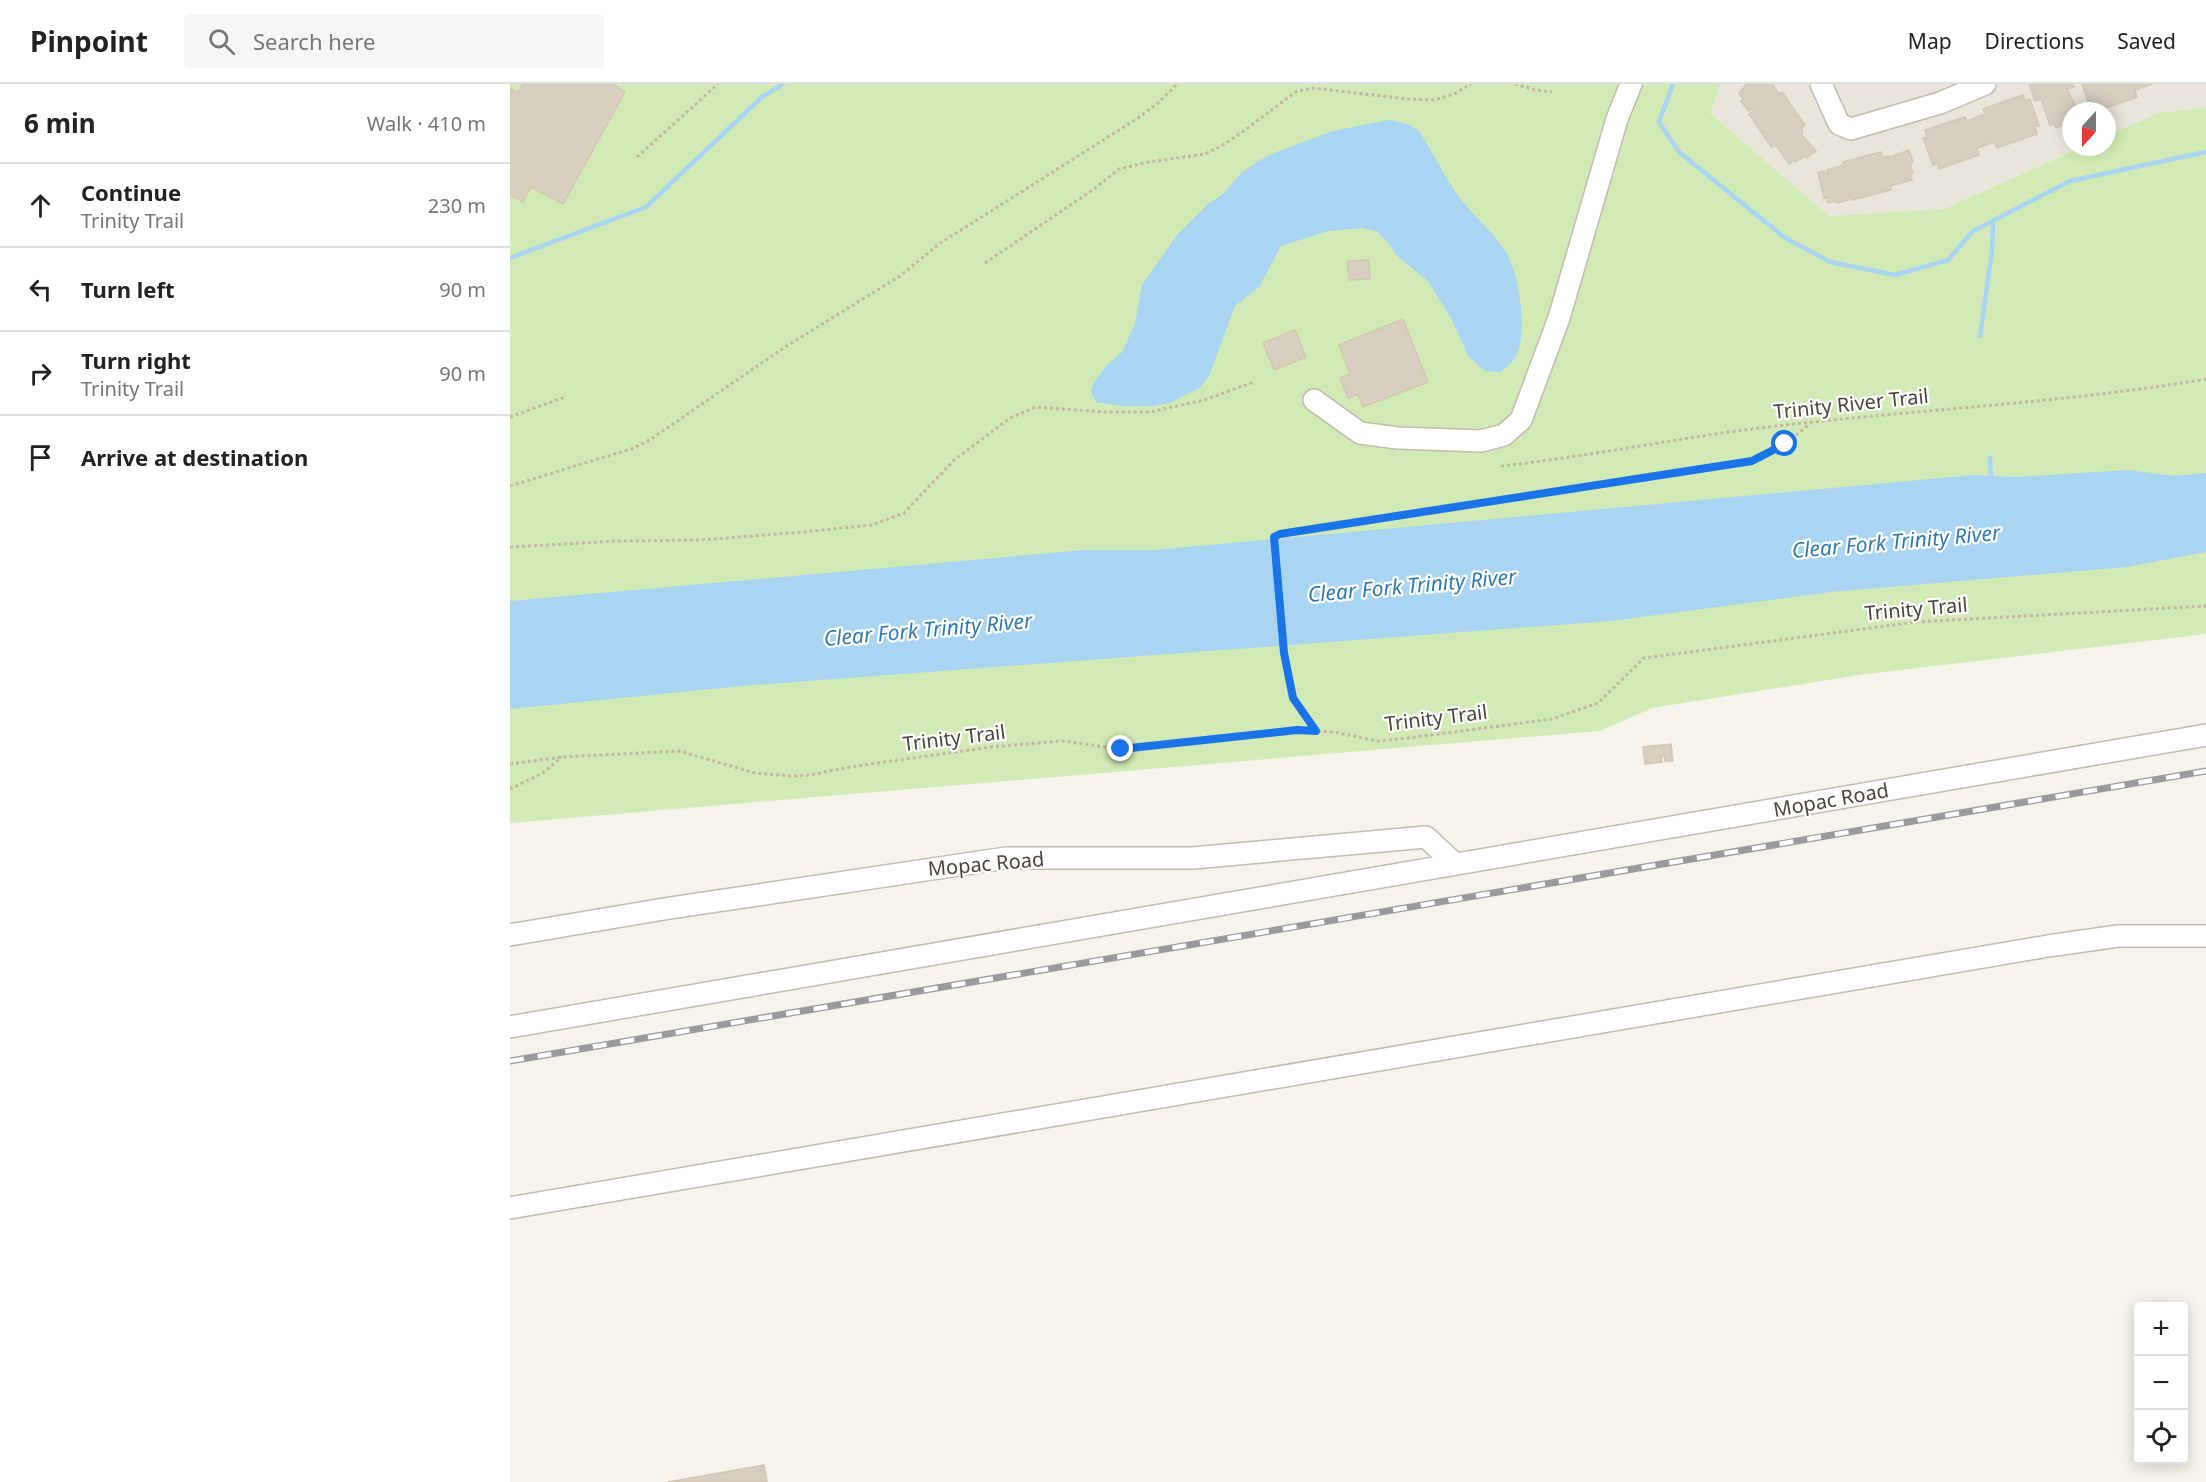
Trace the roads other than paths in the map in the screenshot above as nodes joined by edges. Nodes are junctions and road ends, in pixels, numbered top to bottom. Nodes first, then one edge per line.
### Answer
1 (1631, 84) edge
2 (1821, 84) edge
3 (1985, 84) edge
4 (1314, 400) dead end
5 (2206, 735) edge
6 (1455, 864) junction
7 (510, 934) edge
8 (2206, 936) edge
9 (510, 1026) edge
10 (510, 1208) edge

1 - 4 street
2 - 3 street
5 - 6 street, Mopac Road
6 - 7 street, Mopac Road
6 - 9 street, Mopac Road
8 - 10 street

